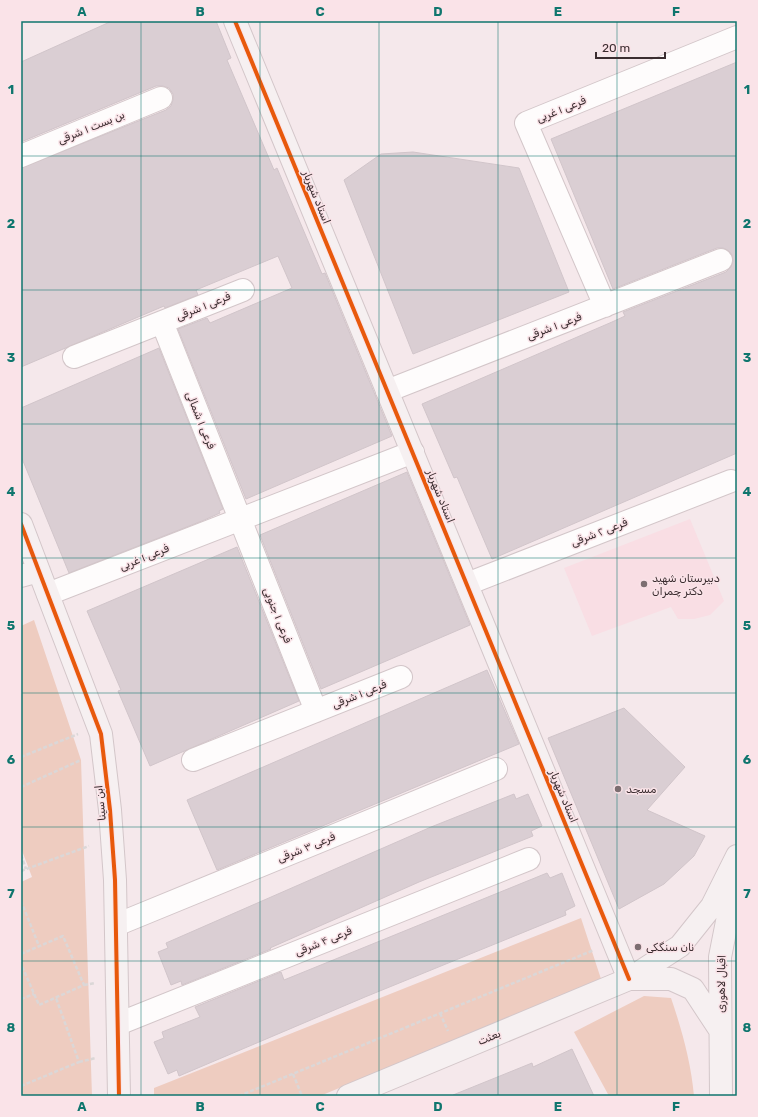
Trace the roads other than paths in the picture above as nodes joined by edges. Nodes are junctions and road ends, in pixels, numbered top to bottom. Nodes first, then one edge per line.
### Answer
1 (235, 21) edge
2 (737, 37) edge
3 (162, 98) dead end
4 (21, 156) edge
5 (721, 260) dead end
6 (243, 290) dead end
7 (605, 306) junction
8 (162, 322) junction
9 (74, 357) dead end
10 (387, 391) junction
11 (413, 452) junction
12 (731, 481) dead end
13 (240, 519) junction
14 (21, 524) edge
15 (30, 573) edge
16 (467, 584) junction
17 (48, 594) junction
18 (401, 677) dead end
19 (316, 711) junction
20 (193, 760) dead end
21 (496, 770) dead end
22 (737, 856) edge
23 (529, 858) dead end
24 (737, 873) edge
25 (116, 925) junction
26 (629, 979) junction
27 (118, 1024) junction
28 (720, 1030) junction
29 (119, 1096) edge
30 (348, 1096) edge
31 (721, 1096) edge

1 - 10 street, استاد شهریار
2 - 7 street, فرعی ۱ غربی
3 - 4 street, بن بست ۱ شرقی
5 - 7 street, فرعی ۱ شرقی
6 - 8 street, فرعی ۱ شرقی
7 - 10 street, فرعی ۱ شرقی
8 - 9 street
8 - 13 street, فرعی ۱ شمالی
10 - 11 street, استاد شهریار
11 - 13 street
11 - 16 street, استاد شهریار
12 - 16 street, فرعی ۲ شرقی
13 - 17 street, فرعی ۱ غربی
13 - 19 street, فرعی ۱ جنوبی
14 - 15 street, ابن سینا
15 - 17 street, ابن سینا
16 - 26 street, استاد شهریار
17 - 25 street, ابن سینا
18 - 19 street, فرعی ۱ شرقی
19 - 20 street
21 - 25 street, فرعی ۳ شرقی
22 - 26 street
23 - 27 street, فرعی ۴ شرقی
24 - 28 street, اقبال لاهوری
25 - 27 street, ابن سینا
26 - 28 street
26 - 30 street, بعثت
27 - 29 street, ابن سینا
28 - 31 street, اقبال لاهوری

